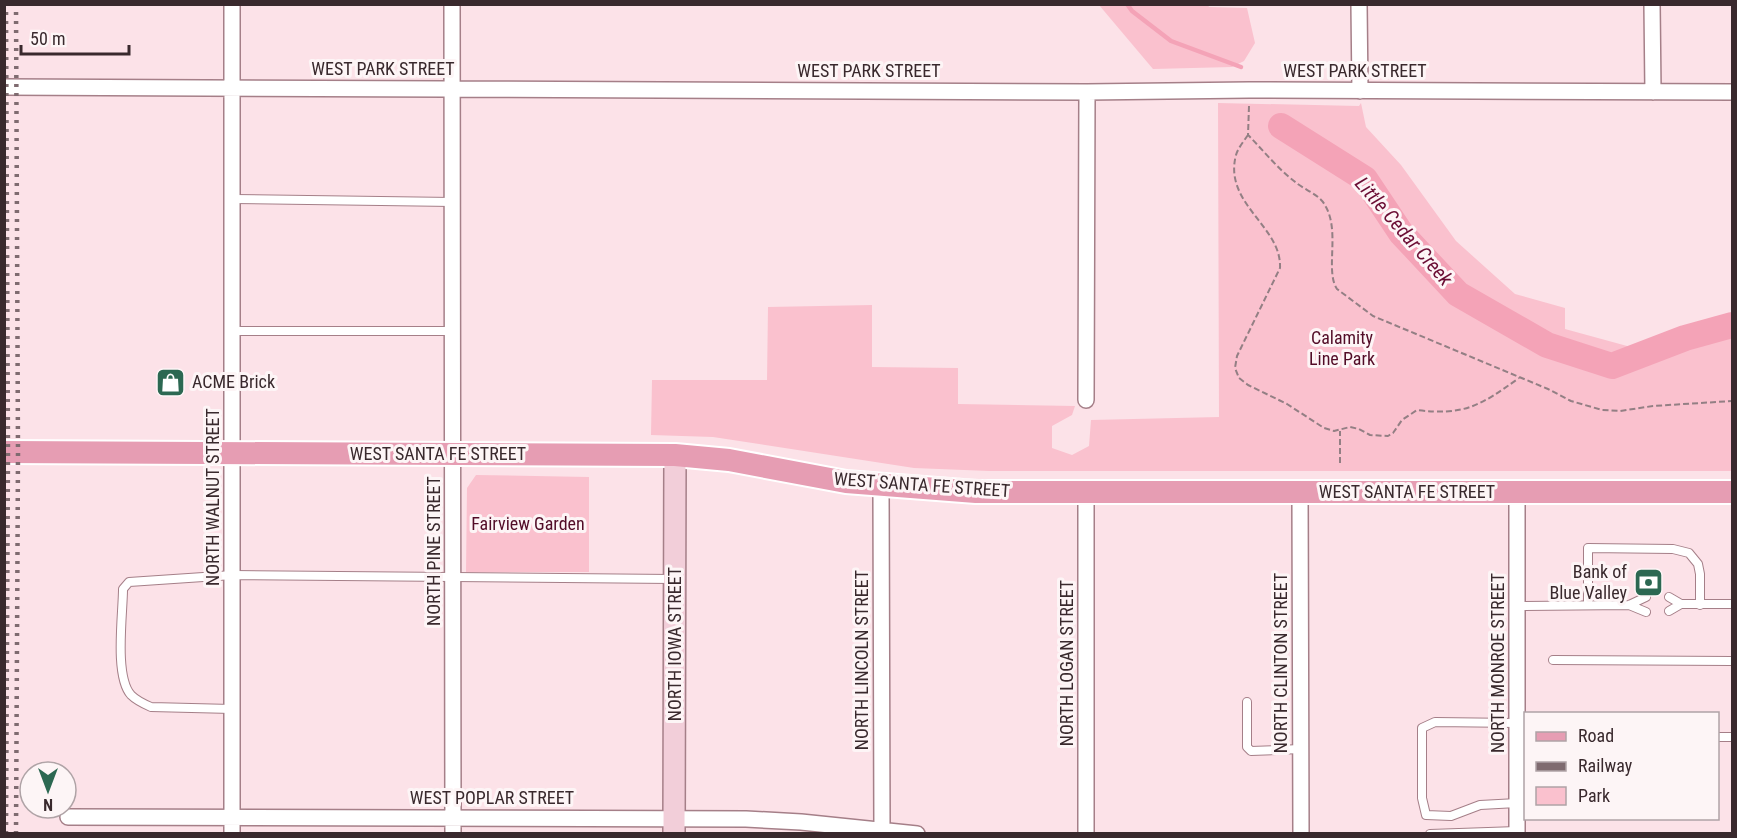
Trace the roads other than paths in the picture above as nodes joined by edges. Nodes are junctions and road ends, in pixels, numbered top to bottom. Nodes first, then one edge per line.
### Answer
1 (232, 4) edge
2 (452, 4) edge
3 (1359, 4) edge
4 (1653, 4) edge
5 (4, 87) edge
6 (233, 88) junction
7 (452, 89) junction
8 (1360, 91) junction
9 (1087, 92) junction
10 (1653, 92) junction
11 (1732, 92) edge
12 (233, 199) junction
13 (453, 202) junction
14 (233, 331) junction
15 (453, 331) junction
16 (1086, 400) dead end
17 (4, 452) edge
18 (453, 453) junction
19 (232, 455) junction
20 (675, 455) junction
21 (881, 486) junction
22 (1300, 492) junction
23 (1517, 492) junction
24 (1732, 492) edge
25 (1086, 493) junction
26 (232, 575) junction
27 (453, 577) junction
28 (675, 579) junction
29 (1681, 604) junction
30 (1732, 604) edge
31 (1588, 605) junction
32 (1629, 605) junction
33 (1700, 605) junction
34 (1517, 606) junction
35 (1553, 660) dead end
36 (1732, 661) edge
37 (1247, 702) dead end
38 (232, 709) junction
39 (1520, 733) edge
40 (1301, 749) junction
41 (1517, 803) junction
42 (78, 817) edge
43 (232, 817) junction
44 (453, 818) junction
45 (674, 826) edge
46 (882, 831) edge
47 (1517, 832) edge
48 (232, 834) edge
49 (453, 834) edge
50 (916, 834) edge
51 (1086, 834) edge
52 (1301, 834) edge
53 (1430, 834) edge

1 - 6 street, NORTH WALNUT STREET
2 - 7 street, NORTH PINE STREET
3 - 8 street
4 - 10 street
5 - 6 street, WEST PARK STREET
6 - 7 street, WEST PARK STREET
6 - 12 street, NORTH WALNUT STREET
7 - 9 street, WEST PARK STREET
7 - 13 street, NORTH PINE STREET
8 - 9 street, WEST PARK STREET
8 - 10 street, WEST PARK STREET
9 - 16 street
10 - 11 street, WEST PARK STREET
12 - 13 lane
12 - 14 street, NORTH WALNUT STREET
13 - 15 street, NORTH PINE STREET
14 - 15 lane
14 - 19 street, NORTH WALNUT STREET
15 - 18 street, NORTH PINE STREET
17 - 19 main road, WEST SANTA FE STREET
18 - 19 main road, WEST SANTA FE STREET
18 - 20 main road, WEST SANTA FE STREET
18 - 27 street, NORTH PINE STREET
19 - 26 street, NORTH WALNUT STREET
20 - 21 main road, WEST SANTA FE STREET
20 - 28 street, NORTH IOWA STREET
21 - 25 main road, WEST SANTA FE STREET
21 - 46 street, NORTH LINCOLN STREET
22 - 23 main road, WEST SANTA FE STREET
22 - 25 main road, WEST SANTA FE STREET
22 - 40 street, NORTH CLINTON STREET
23 - 24 main road, WEST SANTA FE STREET
23 - 34 street, NORTH MONROE STREET
25 - 51 street, NORTH LOGAN STREET
26 - 27 lane
26 - 38 street, NORTH WALNUT STREET
26 - 38 lane
27 - 28 lane
27 - 44 street, NORTH PINE STREET
28 - 45 street, NORTH IOWA STREET
29 - 29 lane
29 - 33 lane
30 - 33 lane
31 - 32 lane
31 - 33 lane
31 - 34 lane
32 - 32 lane
34 - 39 street, NORTH MONROE STREET
35 - 36 lane
37 - 40 lane
38 - 43 street, NORTH WALNUT STREET
39 - 41 street, NORTH MONROE STREET
39 - 41 lane
40 - 52 street, NORTH CLINTON STREET
41 - 47 street, NORTH MONROE STREET
42 - 43 street, WEST POPLAR STREET
43 - 44 street, WEST POPLAR STREET
43 - 48 street, NORTH WALNUT STREET
44 - 45 street, WEST POPLAR STREET
44 - 49 street, NORTH PINE STREET
45 - 46 street, WEST POPLAR STREET
46 - 50 street, WEST POPLAR STREET
47 - 53 lane

